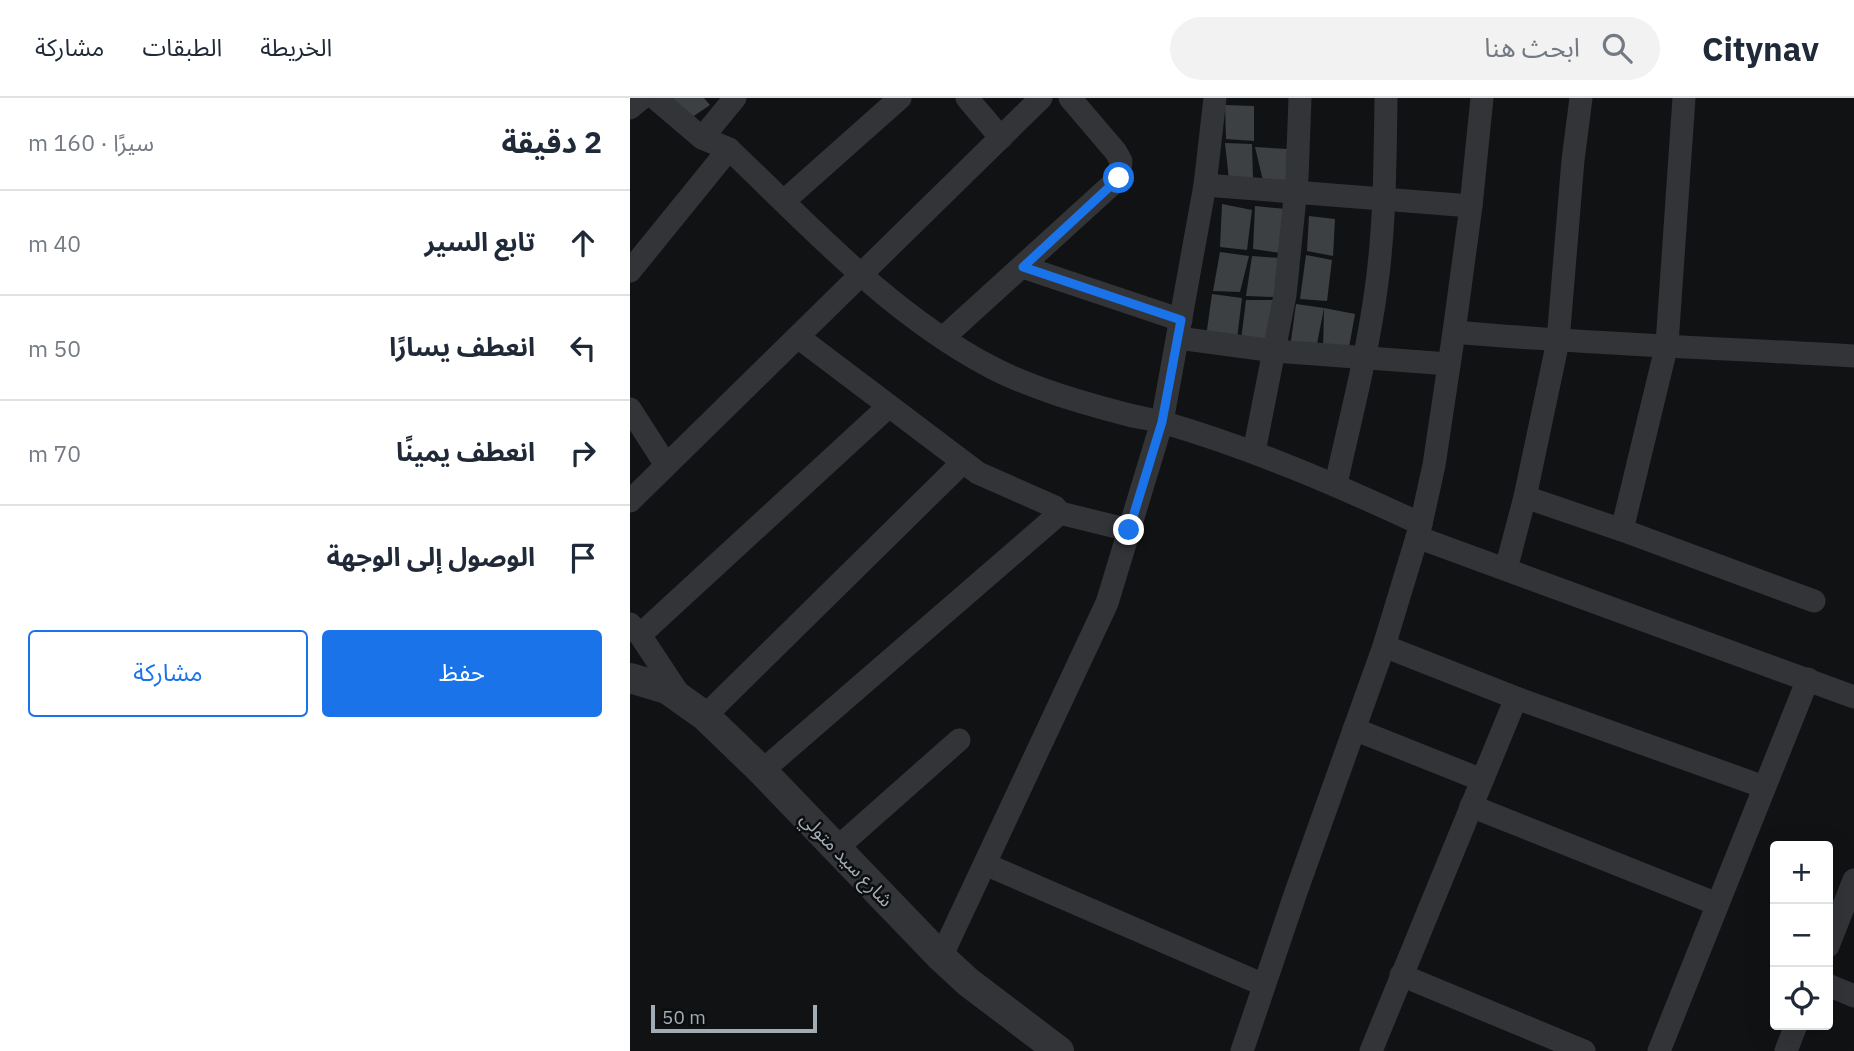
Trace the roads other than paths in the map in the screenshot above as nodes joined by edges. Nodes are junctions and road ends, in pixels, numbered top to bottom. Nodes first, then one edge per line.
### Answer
1 (642, 98) edge
2 (654, 98) edge
3 (735, 98) edge
4 (900, 98) edge
5 (967, 98) edge
6 (1041, 98) edge
7 (1070, 98) edge
8 (1215, 98) edge
9 (1300, 98) edge
10 (1386, 98) edge
11 (1482, 98) edge
12 (1581, 98) edge
13 (1684, 98) edge
14 (630, 108) edge
15 (702, 138) junction
16 (1001, 138) junction
17 (729, 149) junction
18 (1205, 186) junction
19 (1295, 194) junction
20 (1384, 199) junction
21 (784, 201) junction
22 (1471, 206) junction
23 (1023, 267) junction
24 (630, 271) edge
25 (862, 275) junction
26 (1180, 329) junction
27 (1454, 332) junction
28 (798, 337) junction
29 (943, 338) junction
30 (1558, 341) junction
31 (1667, 344) junction
32 (1275, 351) junction
33 (1854, 356) edge
34 (1364, 358) junction
35 (1449, 364) junction
36 (889, 406) junction
37 (630, 409) edge
38 (1162, 422) junction
39 (1254, 452) junction
40 (963, 462) junction
41 (666, 465) junction
42 (1336, 484) junction
43 (1525, 497) junction
44 (630, 501) edge
45 (1060, 513) junction
46 (1129, 530) junction
47 (1622, 530) junction
48 (1419, 531) junction
49 (1506, 569) junction
50 (1814, 601) dead end
51 (635, 630) edge
52 (1384, 646) junction
53 (630, 678) edge
54 (1808, 679) junction
55 (681, 697) junction
56 (1854, 697) edge
57 (1516, 698) junction
58 (705, 716) junction
59 (1354, 729) junction
60 (959, 740) dead end
61 (762, 771) junction
62 (1482, 780) junction
63 (1764, 787) junction
64 (1471, 806) junction
65 (837, 848) junction
66 (985, 864) junction
67 (1854, 880) edge
68 (1717, 904) junction
69 (1839, 935) edge
70 (941, 957) junction
71 (1401, 975) junction
72 (1264, 985) junction
73 (1833, 987) edge
74 (1854, 996) edge
75 (1794, 1030) edge
76 (1059, 1051) edge
77 (1242, 1051) edge
78 (1371, 1051) edge
79 (1584, 1051) edge
80 (1659, 1051) edge
81 (1786, 1051) edge

1 - 14 street
2 - 15 street
3 - 15 street
4 - 21 street
5 - 16 street
6 - 16 street
7 - 23 street
8 - 18 street
9 - 19 street
10 - 20 street
11 - 22 street
12 - 30 street
13 - 31 street
15 - 17 street
16 - 25 street
17 - 21 street
17 - 24 street
18 - 19 street
18 - 26 street
19 - 20 street
19 - 32 street
20 - 22 street
20 - 34 street
21 - 25 street
22 - 27 street
23 - 26 street
23 - 29 street
25 - 28 street
25 - 29 street
26 - 32 street
26 - 38 street
27 - 30 street
27 - 35 street
28 - 36 street
28 - 41 street
29 - 38 street
30 - 31 street
30 - 43 street
31 - 33 street
31 - 47 street
32 - 34 street
32 - 39 street
34 - 35 street
34 - 42 street
35 - 48 street
36 - 40 street
36 - 51 street
37 - 41 street
38 - 39 street
38 - 46 street
39 - 42 street
40 - 45 street
40 - 58 street
41 - 44 street
42 - 48 street
43 - 47 street
43 - 49 street
45 - 46 street
45 - 61 street
46 - 66 street
47 - 50 street
48 - 49 street
48 - 52 street
49 - 54 street
51 - 55 street
52 - 57 street
52 - 59 street
53 - 55 street, شارع سيد متولي
54 - 56 street
54 - 63 street
55 - 58 street, شارع سيد متولي
57 - 62 street
57 - 63 street
58 - 61 street, شارع سيد متولي
59 - 62 street
59 - 72 street
60 - 65 street
61 - 65 street, شارع سيد متولي
62 - 64 street
63 - 68 street
64 - 68 street
64 - 71 street
65 - 70 street, شارع سيد متولي
66 - 70 street
66 - 72 street
67 - 69 street
68 - 80 street
70 - 76 street, شارع سيد متولي
71 - 78 street
71 - 79 street
72 - 77 street
73 - 74 street
75 - 81 street

